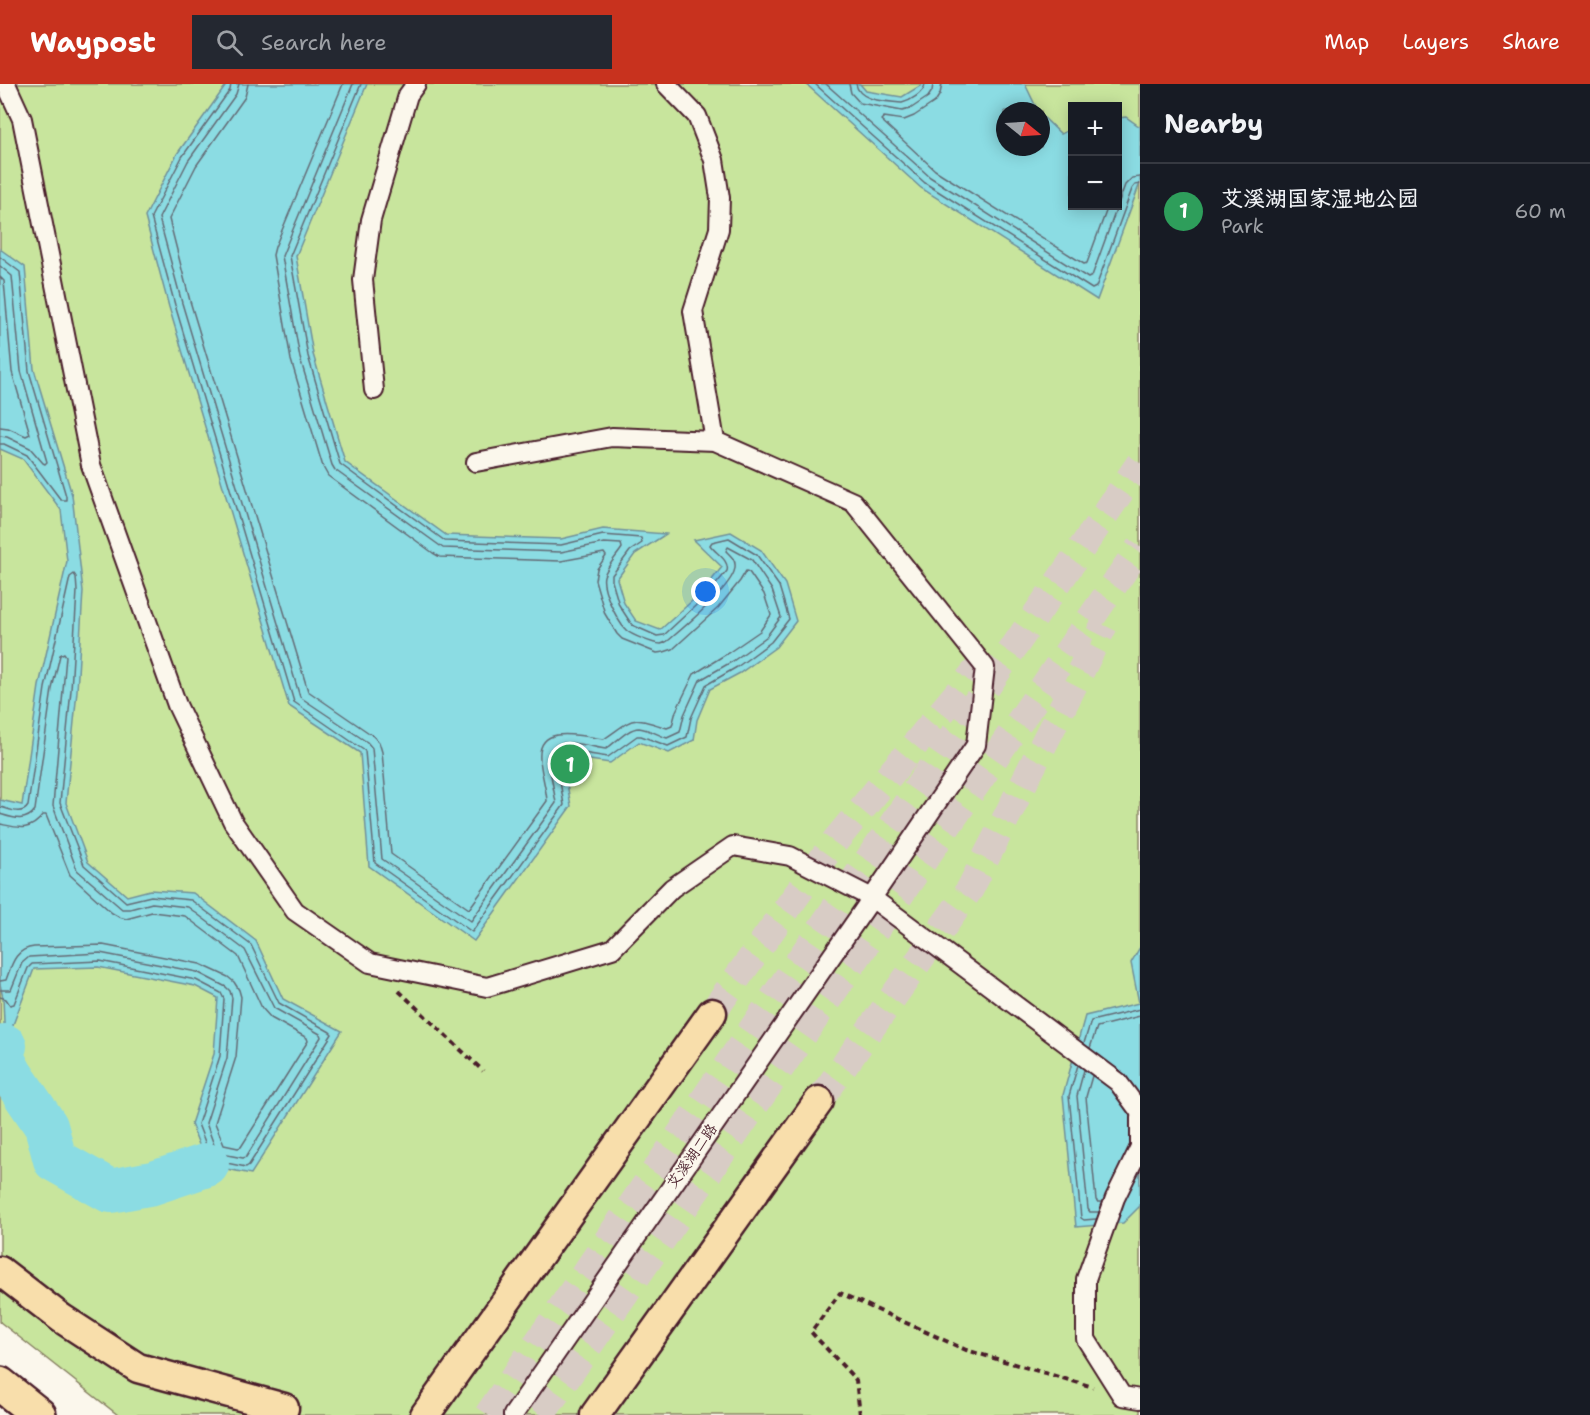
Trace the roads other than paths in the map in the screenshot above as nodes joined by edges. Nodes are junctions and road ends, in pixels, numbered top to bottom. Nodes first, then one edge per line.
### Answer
1 (6, 84) edge
2 (416, 84) edge
3 (666, 84) edge
4 (374, 390) dead end
5 (715, 441) junction
6 (476, 462) dead end
7 (872, 898) junction
8 (712, 1013) tunnel mouth
9 (819, 1101) tunnel mouth
10 (1140, 1112) edge
11 (1140, 1118) edge
12 (0, 1271) edge
13 (0, 1384) edge
14 (1131, 1397) edge
15 (284, 1408) dead end
16 (39, 1415) edge
17 (425, 1415) edge
18 (513, 1415) edge
19 (595, 1415) edge

1 - 7 street
2 - 4 street
3 - 5 street
5 - 6 street
5 - 7 street, 艾溪湖二路
7 - 10 street
7 - 18 street, 艾溪湖二路
8 - 17 main road
9 - 19 main road
11 - 14 street
12 - 15 main road
13 - 16 highway

